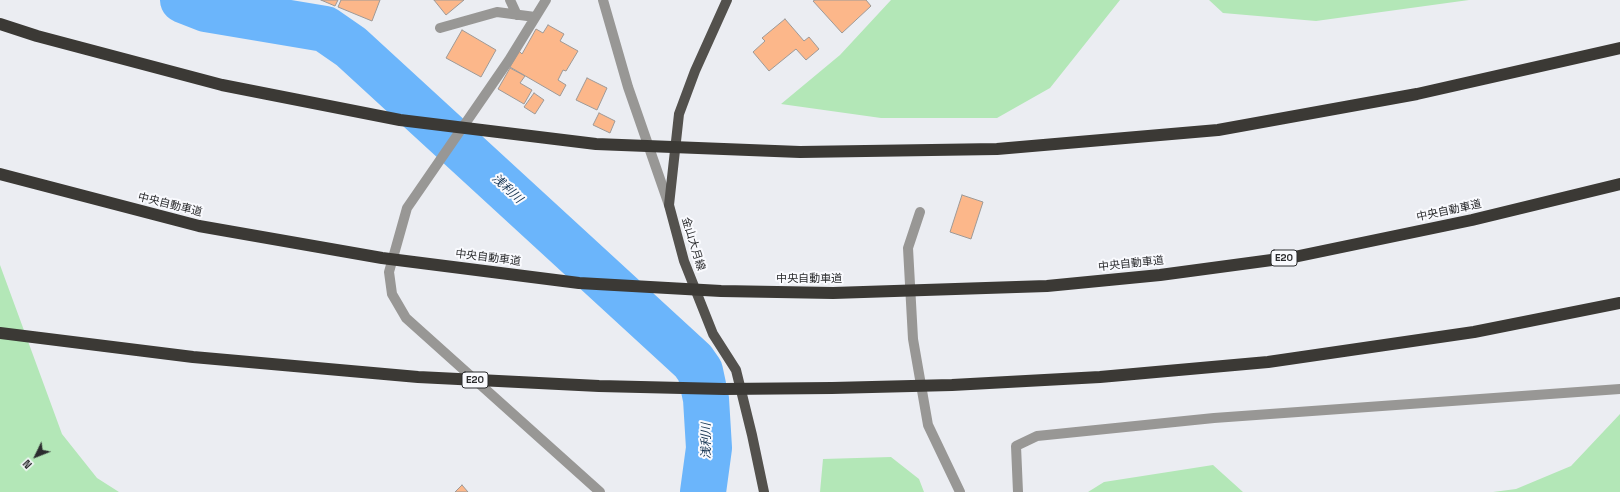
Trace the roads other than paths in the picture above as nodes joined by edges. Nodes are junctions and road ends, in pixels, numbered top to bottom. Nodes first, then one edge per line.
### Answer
1 (510, 0) edge
2 (546, 0) edge
3 (604, 0) edge
4 (727, 0) edge
5 (517, 15) junction
6 (535, 17) junction
7 (0, 24) edge
8 (440, 28) dead end
9 (1620, 48) edge
10 (2, 175) edge
11 (1620, 184) edge
12 (669, 206) junction
13 (920, 212) dead end
14 (1620, 303) edge
15 (0, 333) edge
16 (1620, 389) edge
17 (600, 492) edge
18 (764, 492) edge
19 (960, 492) edge
20 (1018, 492) edge

1 - 5 street
2 - 6 street
3 - 12 street
4 - 12 main road, 金山大月線
5 - 6 street
5 - 8 street
6 - 17 street
7 - 9 highway
10 - 11 highway, 中央自動車道 / E20
12 - 18 main road, 金山大月線
13 - 19 street
14 - 15 highway, E20
16 - 20 street

